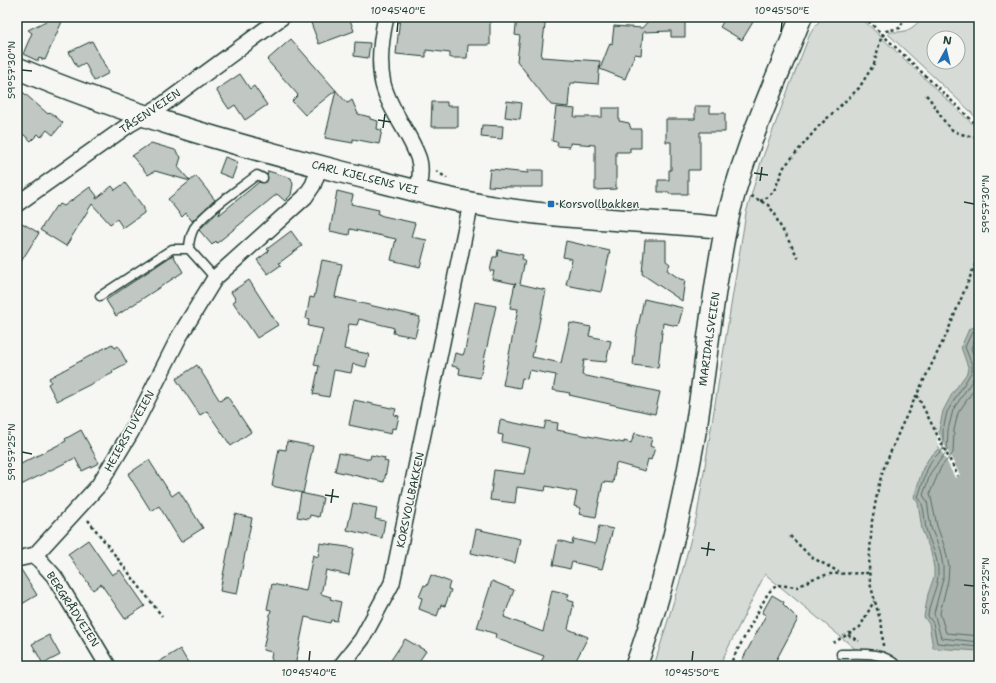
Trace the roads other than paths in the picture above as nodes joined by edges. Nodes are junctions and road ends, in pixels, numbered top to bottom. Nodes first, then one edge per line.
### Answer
1 (386, 17) edge
2 (801, 17) edge
3 (276, 18) edge
4 (17, 68) edge
5 (144, 116) junction
6 (320, 166) junction
7 (263, 178) dead end
8 (418, 190) junction
9 (471, 203) junction
10 (17, 204) edge
11 (726, 228) junction
12 (189, 249) junction
13 (215, 278) junction
14 (100, 296) dead end
15 (35, 555) junction
16 (17, 559) edge
17 (840, 654) dead end
18 (108, 666) edge
19 (341, 666) edge
20 (636, 666) edge
21 (897, 666) edge

1 - 8 street
2 - 11 main road, MARIDALSVEIEN
3 - 5 street, TÅSENVEIEN
4 - 5 main road, CARL KJELSENS VEI
5 - 6 main road, CARL KJELSENS VEI
5 - 10 street, TÅSENVEIEN
6 - 8 main road, CARL KJELSENS VEI
6 - 13 street, HEIERSTUVEIEN
7 - 12 lane
8 - 9 main road, CARL KJELSENS VEI
9 - 11 main road, CARL KJELSENS VEI
9 - 19 street, KORSVOLLBAKKEN
11 - 20 main road, MARIDALSVEIEN
12 - 13 lane
12 - 14 lane
13 - 15 street, HEIERSTUVEIEN
15 - 16 street
15 - 18 street, BERGRÅDVEIEN
17 - 21 lane

